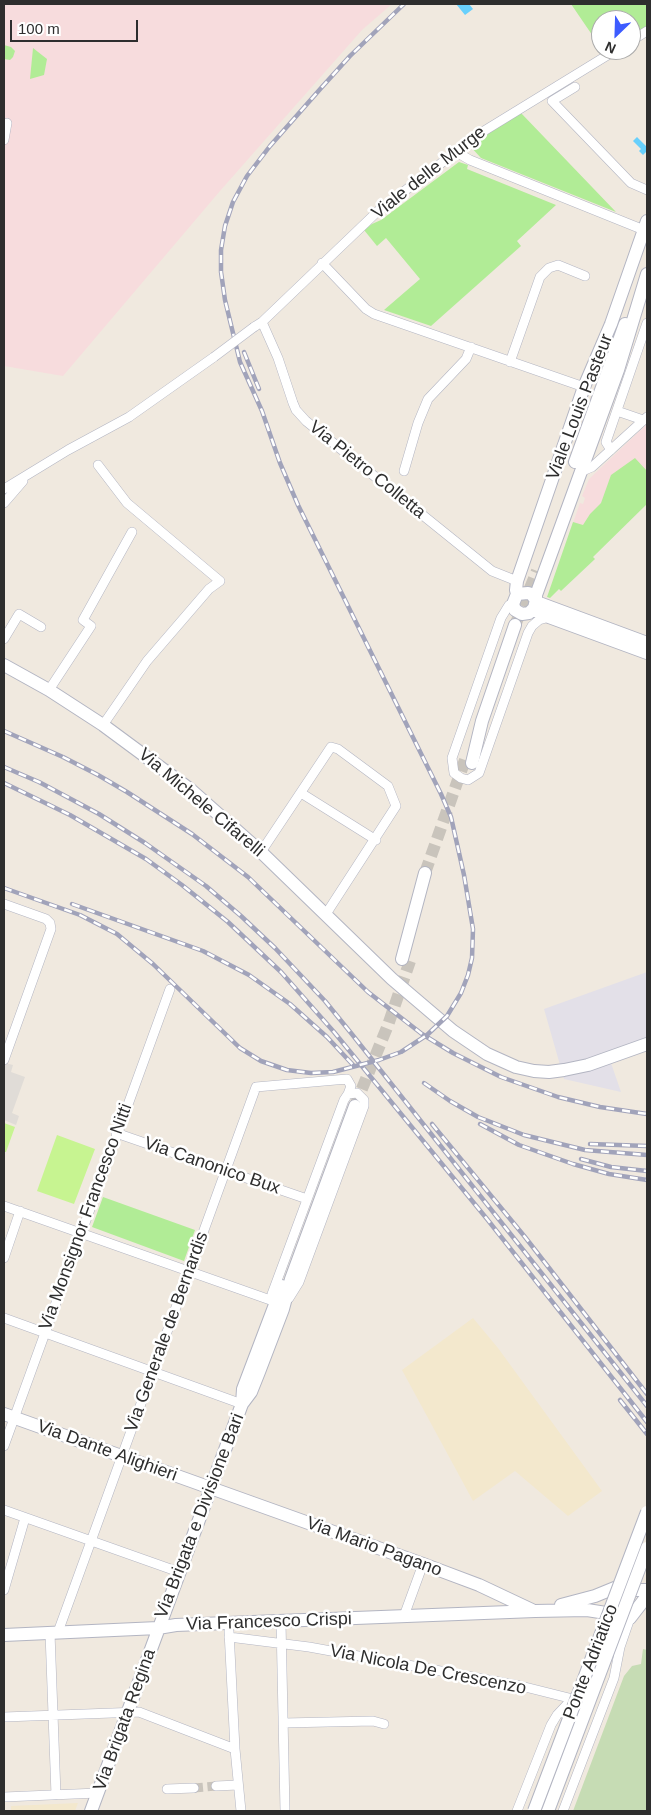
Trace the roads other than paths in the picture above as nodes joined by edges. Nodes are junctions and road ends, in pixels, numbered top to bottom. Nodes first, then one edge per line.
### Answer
1 (600, 60) edge
2 (575, 88) dead end
3 (6, 123) dead end
4 (4, 140) edge
5 (458, 153) junction
6 (647, 190) edge
7 (646, 226) edge
8 (322, 263) junction
9 (647, 275) edge
10 (585, 276) dead end
11 (262, 322) junction
12 (612, 324) junction
13 (647, 324) edge
14 (471, 348) junction
15 (510, 362) junction
16 (584, 387) junction
17 (617, 411) junction
18 (645, 419) edge
19 (611, 450) junction
20 (98, 465) dead end
21 (404, 471) dead end
22 (32, 472) junction
23 (580, 472) junction
24 (4, 489) edge
25 (4, 503) edge
26 (132, 532) dead end
27 (516, 593) junction
28 (532, 608) junction
29 (549, 617) junction
30 (41, 627) dead end
31 (4, 639) edge
32 (647, 643) edge
33 (647, 653) edge
34 (4, 665) edge
35 (49, 690) junction
36 (103, 725) junction
37 (477, 747) junction
38 (301, 793) junction
39 (376, 840) junction
40 (261, 852) junction
41 (430, 874) tunnel mouth
42 (4, 904) edge
43 (326, 914) junction
44 (406, 960) tunnel mouth
45 (170, 989) dead end
46 (647, 1044) edge
47 (4, 1060) edge
48 (351, 1101) junction
49 (116, 1133) junction
50 (226, 1171) junction
51 (307, 1199) junction
52 (4, 1206) edge
53 (20, 1211) junction
54 (81, 1232) junction
55 (4, 1258) edge
56 (190, 1271) junction
57 (279, 1305) junction
58 (4, 1318) edge
59 (44, 1333) junction
60 (153, 1372) junction
61 (242, 1404) junction
62 (9, 1416) edge
63 (4, 1446) edge
64 (122, 1456) junction
65 (211, 1488) junction
66 (4, 1510) edge
67 (647, 1512) edge
68 (25, 1518) junction
69 (91, 1541) junction
70 (647, 1548) edge
71 (423, 1564) junction
72 (179, 1572) junction
73 (4, 1590) edge
74 (632, 1590) junction
75 (647, 1590) edge
76 (609, 1591) junction
77 (647, 1596) edge
78 (535, 1611) junction
79 (606, 1613) junction
80 (633, 1614) junction
81 (404, 1616) junction
82 (281, 1622) junction
83 (228, 1624) junction
84 (158, 1628) junction
85 (54, 1632) junction
86 (4, 1634) edge
87 (229, 1637) junction
88 (282, 1644) junction
89 (573, 1699) junction
90 (127, 1711) junction
91 (53, 1714) junction
92 (4, 1717) edge
93 (284, 1723) junction
94 (384, 1724) dead end
95 (551, 1725) junction
96 (591, 1738) junction
97 (235, 1749) junction
98 (533, 1772) junction
99 (238, 1785) junction
100 (216, 1786) tunnel mouth
101 (194, 1788) tunnel mouth
102 (572, 1788) junction
103 (167, 1789) dead end
104 (98, 1793) junction
105 (56, 1795) junction
106 (4, 1797) edge
107 (91, 1811) edge
108 (240, 1811) edge
109 (285, 1811) edge
110 (518, 1811) edge
111 (534, 1811) edge
112 (548, 1811) edge
113 (563, 1811) edge

1 - 5 street, Viale delle Murge
2 - 6 street
3 - 4 street
5 - 7 street
5 - 8 street, Viale delle Murge
7 - 12 main road, Viale Louis Pasteur
8 - 11 street, Viale delle Murge
8 - 14 street
9 - 12 main road
9 - 23 main road, Viale Louis Pasteur
10 - 15 street
11 - 22 street, Viale delle Murge, bridge
11 - 27 street, Via Pietro Colletta
12 - 16 main road, Viale Louis Pasteur
13 - 17 street
14 - 15 street
14 - 21 street
15 - 16 street
16 - 27 main road, Viale Louis Pasteur
17 - 18 street
17 - 19 street
18 - 19 street
19 - 23 street
20 - 36 street
22 - 24 street
22 - 25 street
23 - 28 main road, Viale Louis Pasteur
26 - 35 street
27 - 28 main road
27 - 28 main road
27 - 29 street, Viale Louis Pasteur
28 - 29 main road
28 - 32 main road
28 - 37 main road, Viale Louis Pasteur
29 - 33 main road
30 - 31 street
34 - 35 main road, Via Michele Cifarelli
35 - 36 main road, Via Michele Cifarelli
36 - 40 main road, Via Michele Cifarelli
37 - 37 main road
38 - 39 street
38 - 39 street
38 - 40 street
39 - 43 street
40 - 43 main road, Via Michele Cifarelli
41 - 44 main road
42 - 47 street
43 - 46 main road, Via Michele Cifarelli
45 - 49 street, Via Monsignor Francesco Nitti
48 - 50 street, Via Generale de Bernardis
48 - 51 street
48 - 57 main road
49 - 50 street, Via Canonico Bux
49 - 54 street, Via Monsignor Francesco Nitti
50 - 51 street, Via Canonico Bux
50 - 56 street, Via Generale de Bernardis
51 - 57 street
52 - 53 street
53 - 54 street
53 - 55 street
54 - 56 street
54 - 59 street, Via Monsignor Francesco Nitti
56 - 57 street
56 - 60 street, Via Generale de Bernardis
57 - 61 main road
58 - 59 street
59 - 60 street
59 - 62 street, Via Monsignor Francesco Nitti
60 - 61 street
60 - 64 street, Via Generale de Bernardis
61 - 65 main road, Via Brigata e Divisione Bari
62 - 63 street, Via Monsignor Francesco Nitti
62 - 64 main road, Via Dante Alighieri
64 - 65 main road, Via Dante Alighieri
64 - 69 street, Via Generale de Bernardis
65 - 71 main road, Via Mario Pagano
65 - 72 main road, Via Brigata e Divisione Bari
66 - 68 street
67 - 111 main road, Ponte Adriatico, bridge
68 - 69 street
68 - 73 street
69 - 72 street
69 - 85 street, Via Generale de Bernardis
70 - 112 main road, Ponte Adriatico, bridge
71 - 78 main road, Via Mario Pagano
71 - 81 street
72 - 84 main road, Via Brigata e Divisione Bari
74 - 75 main road
74 - 76 main road
74 - 80 main road
76 - 78 main road, Via Francesco Crispi
76 - 79 main road
77 - 80 main road
78 - 79 main road, Via Francesco Crispi
78 - 81 main road, Via Francesco Crispi
79 - 80 main road
79 - 89 street
80 - 96 street
81 - 82 main road, Via Francesco Crispi
82 - 83 main road, Via Francesco Crispi
82 - 88 street
83 - 84 main road, Via Francesco Crispi
83 - 87 street
84 - 85 main road, Via Francesco Crispi
84 - 90 main road, Via Brigata Regina
85 - 86 main road, Via Francesco Crispi
85 - 91 street
87 - 88 street, Via Nicola De Crescenzo
87 - 97 street
88 - 89 street, Via Nicola De Crescenzo
88 - 93 street
89 - 95 street
90 - 91 street
90 - 97 street
90 - 104 main road, Via Brigata Regina
91 - 92 street
91 - 105 street
93 - 94 street
93 - 109 street
95 - 96 street
95 - 98 street
96 - 102 street
97 - 99 street
98 - 102 street
98 - 110 street
99 - 100 street
99 - 108 street
101 - 103 street
102 - 113 street
104 - 105 street
104 - 107 main road, Via Brigata Regina
105 - 106 street

